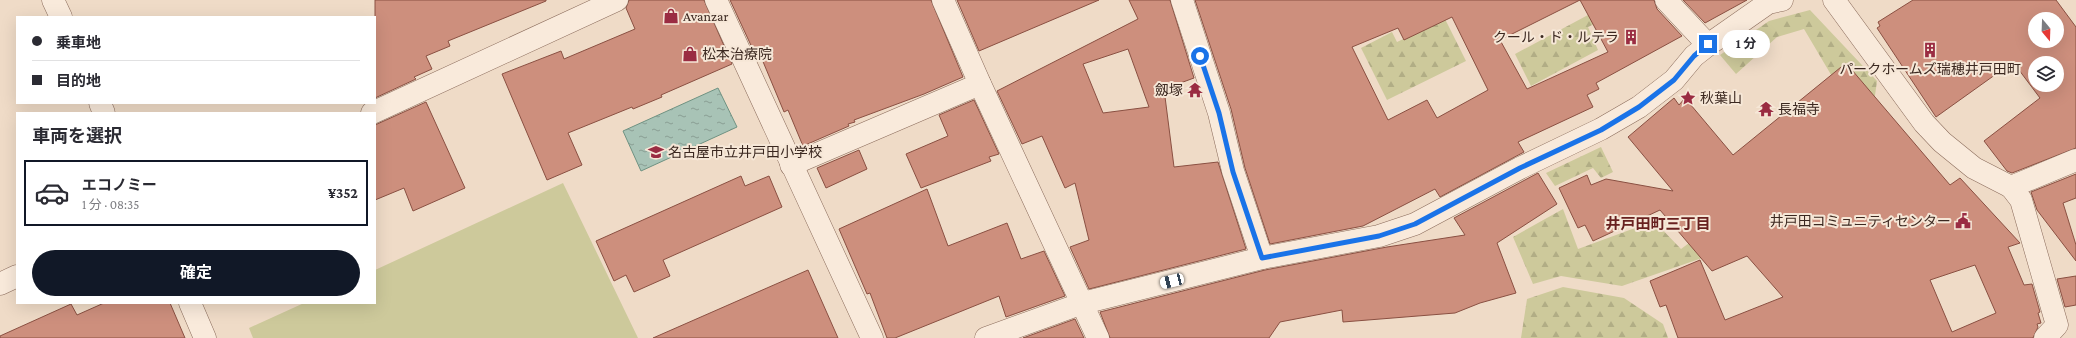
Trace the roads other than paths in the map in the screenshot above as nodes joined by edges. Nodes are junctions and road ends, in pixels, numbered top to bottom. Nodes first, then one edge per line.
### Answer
1 (53, 0) edge
2 (618, 0) edge
3 (716, 0) edge
4 (943, 0) edge
5 (1182, 0) edge
6 (1666, 0) edge
7 (1782, 0) edge
8 (1834, 0) edge
9 (61, 16) edge
10 (1708, 44) junction
11 (980, 84) junction
12 (374, 112) edge
13 (2076, 160) edge
14 (791, 165) junction
15 (2011, 187) junction
16 (1262, 258) junction
17 (16, 276) edge
18 (0, 284) edge
19 (1083, 303) junction
20 (190, 304) edge
21 (205, 338) edge
22 (872, 338) edge
23 (986, 338) edge
24 (1098, 338) edge
25 (2046, 338) edge

1 - 9 street
2 - 12 street
3 - 14 street
4 - 11 street
5 - 16 street
6 - 10 street
7 - 10 street
8 - 15 street
10 - 16 street
11 - 14 street
11 - 19 street
13 - 15 street
14 - 22 street
15 - 25 street
16 - 19 street
17 - 18 street
19 - 23 street
19 - 24 street
20 - 21 street

